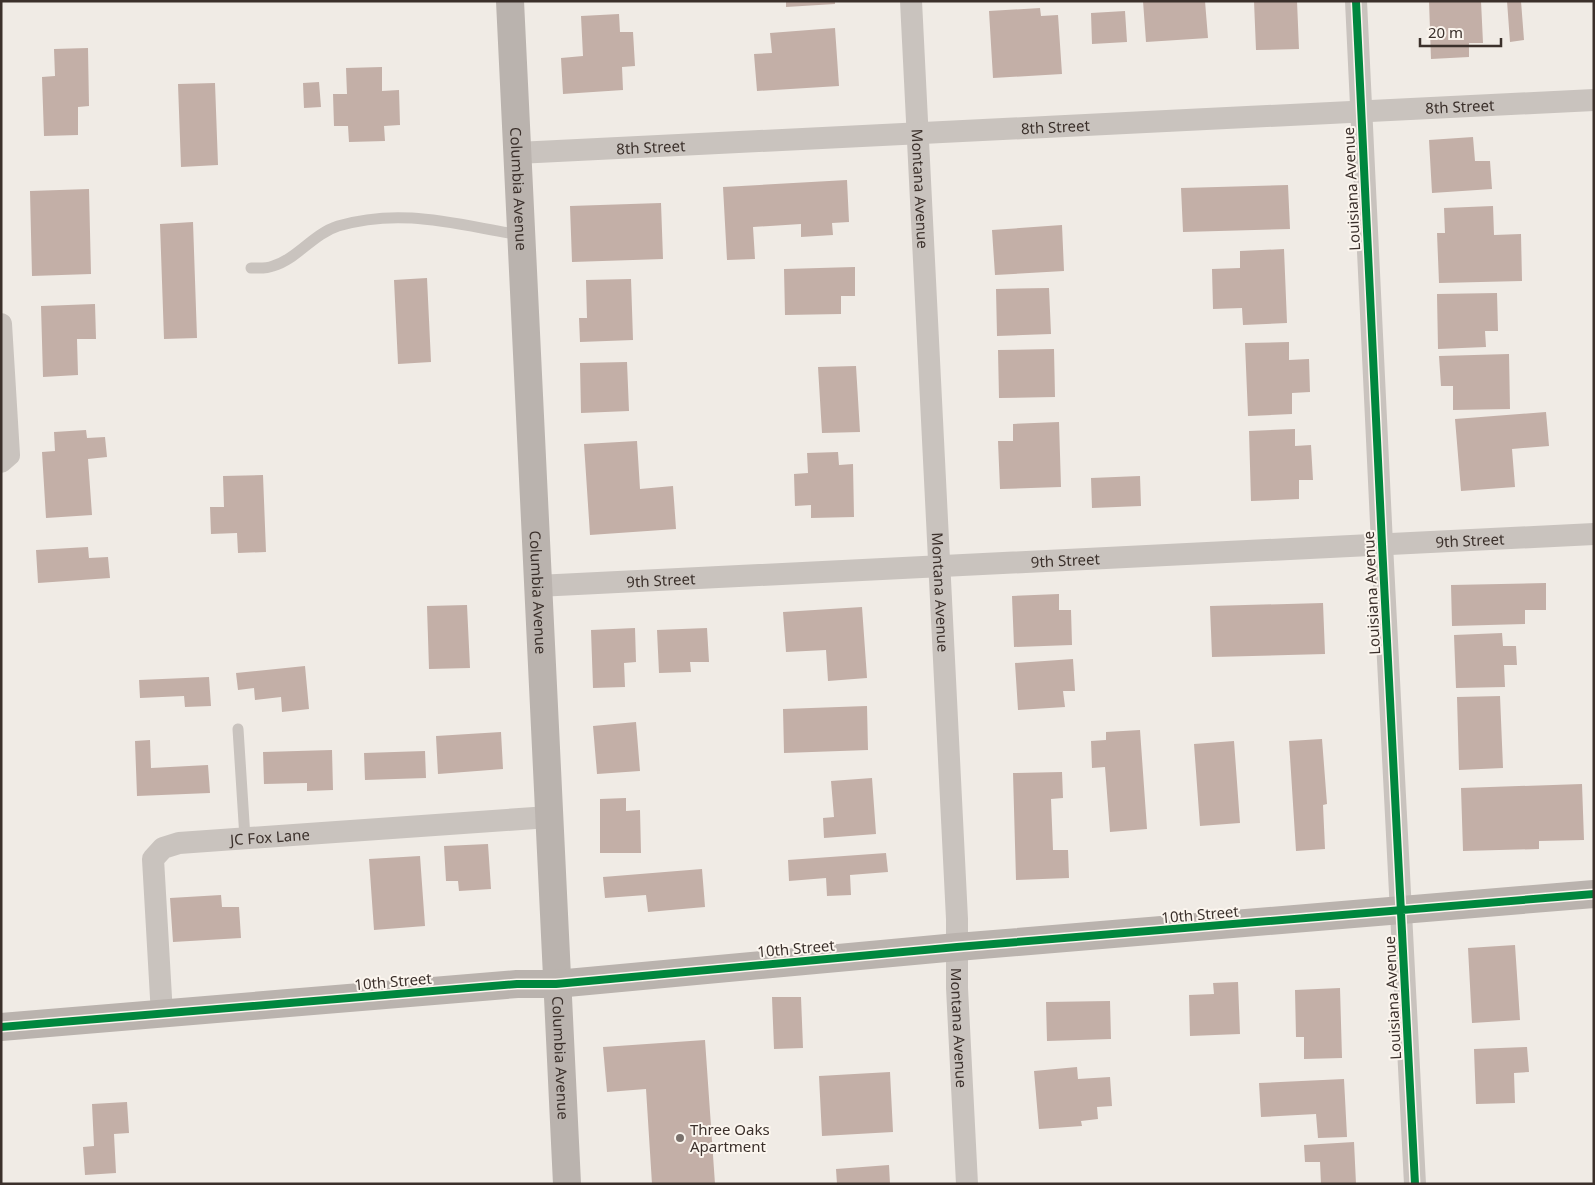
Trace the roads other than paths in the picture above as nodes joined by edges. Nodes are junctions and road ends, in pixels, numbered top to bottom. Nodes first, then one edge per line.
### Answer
1 (510, 1) edge
2 (911, 1) edge
3 (1356, 1) edge
4 (1594, 100) edge
5 (1362, 110) junction
6 (918, 135) junction
7 (517, 153) junction
8 (521, 235) junction
9 (250, 268) dead end
10 (1, 324) edge
11 (1, 462) edge
12 (1594, 534) edge
13 (1382, 544) junction
14 (939, 565) junction
15 (537, 586) junction
16 (238, 729) dead end
17 (549, 817) junction
18 (245, 838) junction
19 (1594, 894) edge
20 (1402, 911) junction
21 (957, 947) junction
22 (556, 984) junction
23 (162, 1015) junction
24 (1, 1027) edge
25 (567, 1184) edge
26 (968, 1184) edge
27 (1415, 1184) edge

1 - 7 street, Columbia Avenue
2 - 6 street, Montana Avenue
3 - 5 street, Louisiana Avenue
4 - 5 street, 8th Street
5 - 6 street, 8th Street
5 - 13 street, Louisiana Avenue
6 - 7 street, 8th Street
6 - 14 street, Montana Avenue
7 - 8 street, Columbia Avenue
8 - 9 lane
8 - 15 street, Columbia Avenue
10 - 11 street
12 - 13 street, 9th Street
13 - 14 street, 9th Street
13 - 20 street, Louisiana Avenue
14 - 15 street, 9th Street
14 - 21 street, Montana Avenue
15 - 17 street, Columbia Avenue
16 - 18 lane
17 - 18 street, JC Fox Lane
17 - 22 street, Columbia Avenue
18 - 23 street, JC Fox Lane
19 - 20 street, 10th Street
20 - 21 street, 10th Street
20 - 27 street, Louisiana Avenue
21 - 22 street, 10th Street
21 - 26 street, Montana Avenue
22 - 23 street, 10th Street
22 - 25 street, Columbia Avenue
23 - 24 street, 10th Street

